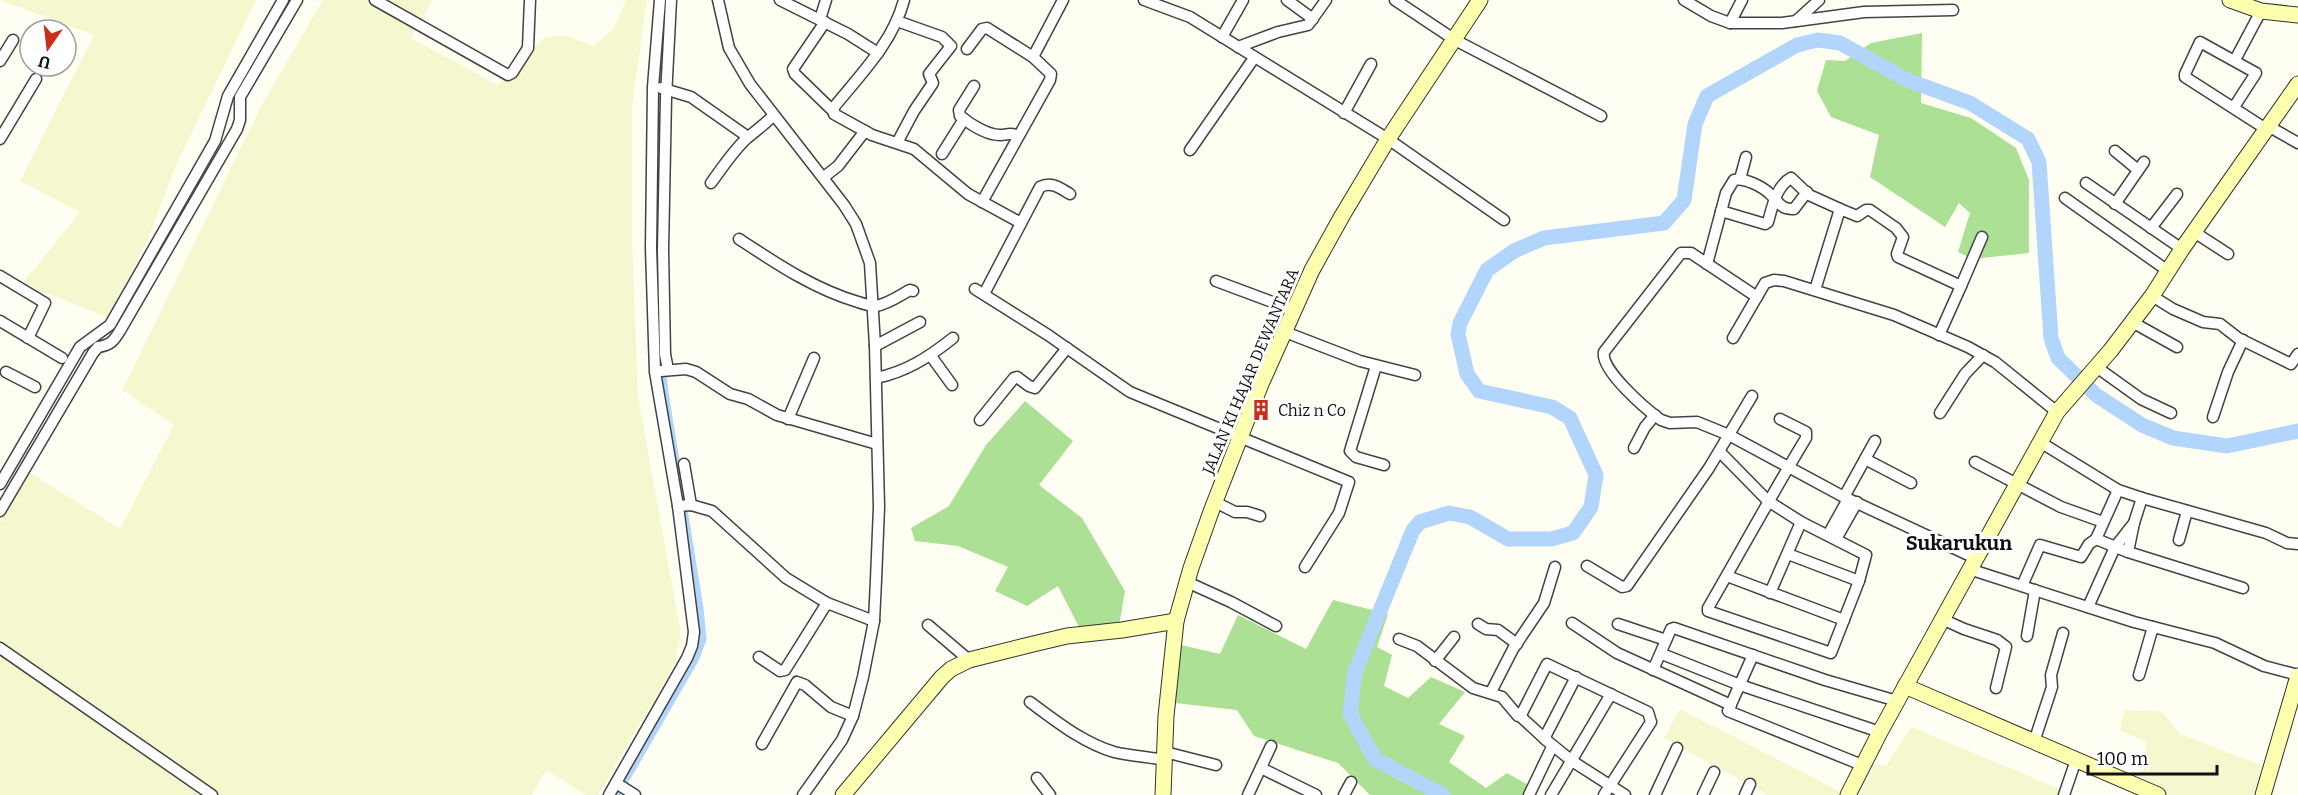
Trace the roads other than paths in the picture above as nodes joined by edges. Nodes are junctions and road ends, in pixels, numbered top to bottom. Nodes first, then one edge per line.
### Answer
1 (283, 0) edge
2 (297, 0) edge
3 (375, 0) edge
4 (530, 0) edge
5 (660, 0) edge
6 (671, 0) edge
7 (717, 0) edge
8 (826, 0) edge
9 (904, 0) edge
10 (1063, 0) edge
11 (1144, 0) edge
12 (1243, 0) edge
13 (1287, 0) edge
14 (1326, 0) edge
15 (1395, 0) edge
16 (1480, 0) edge
17 (1684, 0) edge
18 (1742, 0) edge
19 (1819, 0) edge
20 (2230, 0) edge
21 (784, 1) edge
22 (2271, 8) edge
23 (1953, 10) dead end
24 (2298, 15) edge
25 (1313, 19) junction
26 (822, 21) junction
27 (897, 21) junction
28 (1796, 21) junction
29 (1730, 23) junction
30 (1222, 37) junction
31 (13, 40) dead end
32 (1455, 40) junction
33 (1238, 47) junction
34 (967, 49) dead end
35 (878, 52) junction
36 (1033, 57) junction
37 (1254, 58) junction
38 (2235, 60) junction
39 (0, 61) edge
40 (1371, 64) dead end
41 (36, 79) dead end
42 (2298, 84) edge
43 (974, 86) dead end
44 (660, 88) junction
45 (2234, 107) junction
46 (833, 111) junction
47 (1344, 113) junction
48 (773, 116) junction
49 (1601, 116) dead end
50 (964, 119) junction
51 (2267, 128) junction
52 (865, 131) junction
53 (1018, 136) junction
54 (748, 137) junction
55 (0, 139) edge
56 (1388, 139) junction
57 (897, 143) junction
58 (2298, 143) edge
59 (1190, 150) dead end
60 (2115, 151) dead end
61 (942, 154) dead end
62 (1746, 157) dead end
63 (824, 177) junction
64 (1740, 179) junction
65 (711, 183) dead end
66 (2086, 183) dead end
67 (1807, 192) junction
68 (1070, 194) dead end
69 (2177, 194) dead end
70 (2065, 198) dead end
71 (1775, 200) junction
72 (982, 202) junction
73 (2115, 204) junction
74 (1840, 209) junction
75 (1721, 212) junction
76 (1504, 220) dead end
77 (1021, 223) junction
78 (2151, 228) junction
79 (2194, 232) junction
80 (1982, 237) dead end
81 (739, 238) dead end
82 (2182, 249) junction
83 (2228, 254) dead end
84 (1707, 264) junction
85 (2168, 271) junction
86 (0, 276) edge
87 (1216, 281) dead end
88 (1961, 286) junction
89 (1815, 290) junction
90 (913, 291) dead end
91 (2152, 296) junction
92 (1757, 297) junction
93 (874, 306) junction
94 (1294, 310) junction
95 (0, 321) edge
96 (920, 322) dead end
97 (2133, 322) junction
98 (1285, 332) junction
99 (1939, 335) junction
100 (28, 338) junction
101 (953, 338) dead end
102 (1732, 338) dead end
103 (2243, 340) junction
104 (95, 343) junction
105 (875, 346) junction
106 (2177, 347) dead end
107 (1067, 348) junction
108 (2298, 354) edge
109 (1983, 355) junction
110 (930, 356) junction
111 (62, 358) dead end
112 (814, 358) dead end
113 (1376, 366) junction
114 (2093, 369) junction
115 (662, 371) junction
116 (2, 374) edge
117 (1415, 375) dead end
118 (876, 378) junction
119 (952, 386) dead end
120 (35, 387) dead end
121 (1752, 396) dead end
122 (2057, 412) junction
123 (1940, 413) dead end
124 (2170, 413) dead end
125 (1655, 415) junction
126 (2213, 417) dead end
127 (788, 418) junction
128 (1780, 419) dead end
129 (980, 420) dead end
130 (1729, 435) junction
131 (1240, 438) junction
132 (1875, 441) dead end
133 (2040, 442) junction
134 (877, 444) junction
135 (1634, 448) dead end
136 (1720, 452) junction
137 (0, 459) edge
138 (1864, 459) junction
139 (1975, 462) dead end
140 (684, 464) dead end
141 (11, 465) junction
142 (1384, 465) dead end
143 (1788, 468) junction
144 (22, 472) junction
145 (1911, 483) dead end
146 (0, 484) edge
147 (2016, 485) junction
148 (2118, 489) junction
149 (2142, 498) junction
150 (1850, 499) junction
151 (1768, 501) junction
152 (1215, 502) junction
153 (685, 505) junction
154 (0, 511) edge
155 (2187, 511) junction
156 (1260, 516) dead end
157 (1801, 522) junction
158 (2103, 522) junction
159 (2134, 522) junction
160 (1832, 537) junction
161 (2096, 539) junction
162 (2179, 540) dead end
163 (2298, 544) edge
164 (2115, 547) junction
165 (2128, 552) junction
166 (1788, 554) junction
167 (1972, 564) junction
168 (1587, 566) dead end
169 (1305, 567) dead end
170 (1556, 567) dead end
171 (1727, 576) junction
172 (1859, 581) junction
173 (1187, 582) junction
174 (2022, 586) junction
175 (2243, 588) dead end
176 (2035, 590) junction
177 (1770, 593) junction
178 (827, 603) junction
179 (2088, 607) junction
180 (1942, 619) junction
181 (1844, 620) junction
182 (874, 621) junction
183 (1176, 621) junction
184 (1572, 623) dead end
185 (1478, 624) dead end
186 (1618, 624) dead end
187 (928, 625) dead end
188 (1276, 626) dead end
189 (2153, 627) junction
190 (2063, 633) dead end
191 (2027, 636) dead end
192 (1454, 637) dead end
193 (1399, 639) dead end
194 (1666, 640) junction
195 (1517, 644) junction
196 (0, 648) edge
197 (1662, 654) junction
198 (1753, 655) junction
199 (759, 657) dead end
200 (969, 660) junction
201 (1435, 661) junction
202 (1653, 670) junction
203 (2139, 675) dead end
204 (2298, 676) edge
205 (1575, 677) junction
206 (1740, 685) junction
207 (1905, 686) junction
208 (1996, 688) dead end
209 (1491, 692) junction
210 (1611, 694) junction
211 (1897, 701) junction
212 (1030, 702) dead end
213 (1731, 705) junction
214 (853, 716) junction
215 (1520, 716) junction
216 (1880, 732) junction
217 (2034, 742) junction
218 (1549, 743) junction
219 (762, 744) dead end
220 (1271, 746) dead end
221 (1677, 748) dead end
222 (1165, 756) junction
223 (2076, 760) junction
224 (1572, 761) junction
225 (1216, 765) dead end
226 (1862, 765) junction
227 (1261, 768) junction
228 (1714, 772) dead end
229 (1037, 778) dead end
230 (1351, 782) dead end
231 (1750, 784) dead end
232 (1611, 786) junction
233 (624, 788) edge
234 (212, 795) edge
235 (609, 795) edge
236 (803, 795) edge
237 (844, 795) edge
238 (1050, 795) edge
239 (1163, 795) edge
240 (1248, 795) edge
241 (1316, 795) edge
242 (1344, 795) edge
243 (1529, 795) edge
244 (1551, 795) edge
245 (1604, 795) edge
246 (1626, 795) edge
247 (1655, 795) edge
248 (1703, 795) edge
249 (1745, 795) edge
250 (1848, 795) edge
251 (2064, 795) edge
252 (2158, 795) edge
253 (2263, 795) edge

1 - 104 street
2 - 104 street
3 - 4 street
5 - 44 street
6 - 44 street
7 - 48 street
8 - 26 street
9 - 27 street
10 - 36 street
11 - 30 street
12 - 30 street
13 - 25 street
14 - 25 street
15 - 32 street
16 - 32 street, JALAN KI HAJAR DEWANTARA
17 - 29 street
18 - 29 street
19 - 28 street
20 - 22 street
21 - 26 street
22 - 24 street
22 - 38 street
23 - 28 street
25 - 33 street
26 - 35 street
26 - 46 street
27 - 35 street
27 - 57 street
28 - 29 street
30 - 33 street
31 - 39 street
32 - 49 street
32 - 56 street, JALAN KI HAJAR DEWANTARA
33 - 37 street
34 - 36 street
35 - 46 street
36 - 53 street
37 - 47 street
37 - 59 street
38 - 45 street
38 - 45 street
40 - 47 street
41 - 55 street
42 - 51 street
43 - 50 street
44 - 54 street
44 - 115 street
45 - 51 street
46 - 52 street
47 - 56 street
48 - 54 street
48 - 63 street
50 - 53 street
50 - 61 street
51 - 58 street
51 - 79 street
52 - 57 street
52 - 63 street
53 - 72 street
54 - 65 street
56 - 76 street
56 - 94 street, JALAN KI HAJAR DEWANTARA
57 - 72 street
60 - 73 street
62 - 64 street
63 - 93 street
64 - 71 street
64 - 75 street
66 - 73 street
67 - 71 street
67 - 71 street
67 - 74 street
68 - 77 street
69 - 78 street
70 - 85 street
71 - 75 street
72 - 77 street
73 - 78 street
74 - 88 street
74 - 89 street
75 - 84 street
77 - 107 street
78 - 82 street
79 - 82 street
79 - 83 street
80 - 88 street
81 - 93 street
82 - 85 street
84 - 92 street
84 - 125 street
85 - 91 street
86 - 100 street
87 - 94 street
88 - 99 street
89 - 92 street
89 - 99 street
90 - 93 street
91 - 97 street
91 - 103 street
92 - 102 street
93 - 105 street
94 - 98 street, JALAN KI HAJAR DEWANTARA
95 - 100 street
96 - 105 street
97 - 106 street
97 - 114 street
98 - 113 street
98 - 131 street, JALAN KI HAJAR DEWANTARA
99 - 109 street
100 - 111 street
101 - 110 street
103 - 108 street
103 - 126 street
104 - 141 street
104 - 144 street
105 - 118 street
107 - 129 street
107 - 131 street
109 - 122 street
109 - 123 street
110 - 118 street
110 - 119 street
112 - 127 street
113 - 117 street
113 - 142 street
114 - 122 street
114 - 124 street
115 - 127 street
115 - 153 street
116 - 120 street
118 - 134 street
121 - 130 street
122 - 133 street
125 - 130 street
125 - 135 street
127 - 134 street
128 - 143 street
130 - 136 street
130 - 143 street
131 - 152 street, JALAN KI HAJAR DEWANTARA
131 - 169 street
132 - 138 street
133 - 147 street
133 - 148 street
134 - 182 street
136 - 151 street
136 - 168 street
137 - 141 street
138 - 145 street
138 - 150 street
139 - 147 street
140 - 153 street
141 - 144 street
141 - 146 street
143 - 150 street
143 - 151 street
144 - 154 street
147 - 158 street
147 - 167 street
148 - 149 street
148 - 158 street
149 - 155 street
149 - 159 street
150 - 160 street
150 - 167 street
151 - 157 street
151 - 171 street
152 - 156 street
152 - 173 street, JALAN KI HAJAR DEWANTARA
153 - 178 street
153 - 233 street
155 - 162 street
155 - 163 street
157 - 160 street
157 - 166 street
158 - 161 street
159 - 164 street
159 - 165 street
160 - 172 street
161 - 164 street
161 - 174 street
164 - 165 street
164 - 179 street
165 - 175 street
166 - 172 street
166 - 177 street
167 - 174 street
167 - 180 street
170 - 195 street
171 - 177 street
171 - 181 street
172 - 181 street
173 - 183 street, JALAN KI HAJAR DEWANTARA
173 - 188 street
174 - 176 street
176 - 179 street
176 - 191 street
177 - 181 street
178 - 182 street
178 - 199 street
179 - 189 street
180 - 207 street
180 - 208 street
182 - 214 street
183 - 200 street
183 - 222 street, JALAN KI HAJAR DEWANTARA
184 - 202 street
185 - 195 street
186 - 194 street
187 - 200 street
189 - 203 street
189 - 204 street
190 - 217 street
192 - 201 street
193 - 201 street
194 - 197 street
194 - 198 street
195 - 209 street
196 - 234 street
197 - 202 street
197 - 206 street
198 - 206 street
198 - 211 street
200 - 237 street
201 - 209 street
202 - 213 street
204 - 253 street
205 - 210 street
205 - 215 street
205 - 218 street
206 - 213 street
206 - 216 street
207 - 211 street
207 - 217 street
209 - 215 street
210 - 224 street
210 - 232 street
211 - 216 street
212 - 222 street
213 - 226 street
214 - 219 street
214 - 236 street
215 - 218 street
216 - 226 street
217 - 223 street
218 - 224 street
218 - 243 street
220 - 227 street
221 - 247 street
222 - 225 street
222 - 239 street, JALAN KI HAJAR DEWANTARA
223 - 251 street
223 - 252 street
224 - 232 street
224 - 244 street
226 - 250 street
227 - 240 street
227 - 241 street
228 - 248 street
229 - 238 street
230 - 242 street
231 - 249 street
232 - 245 street
232 - 246 street
233 - 235 street

